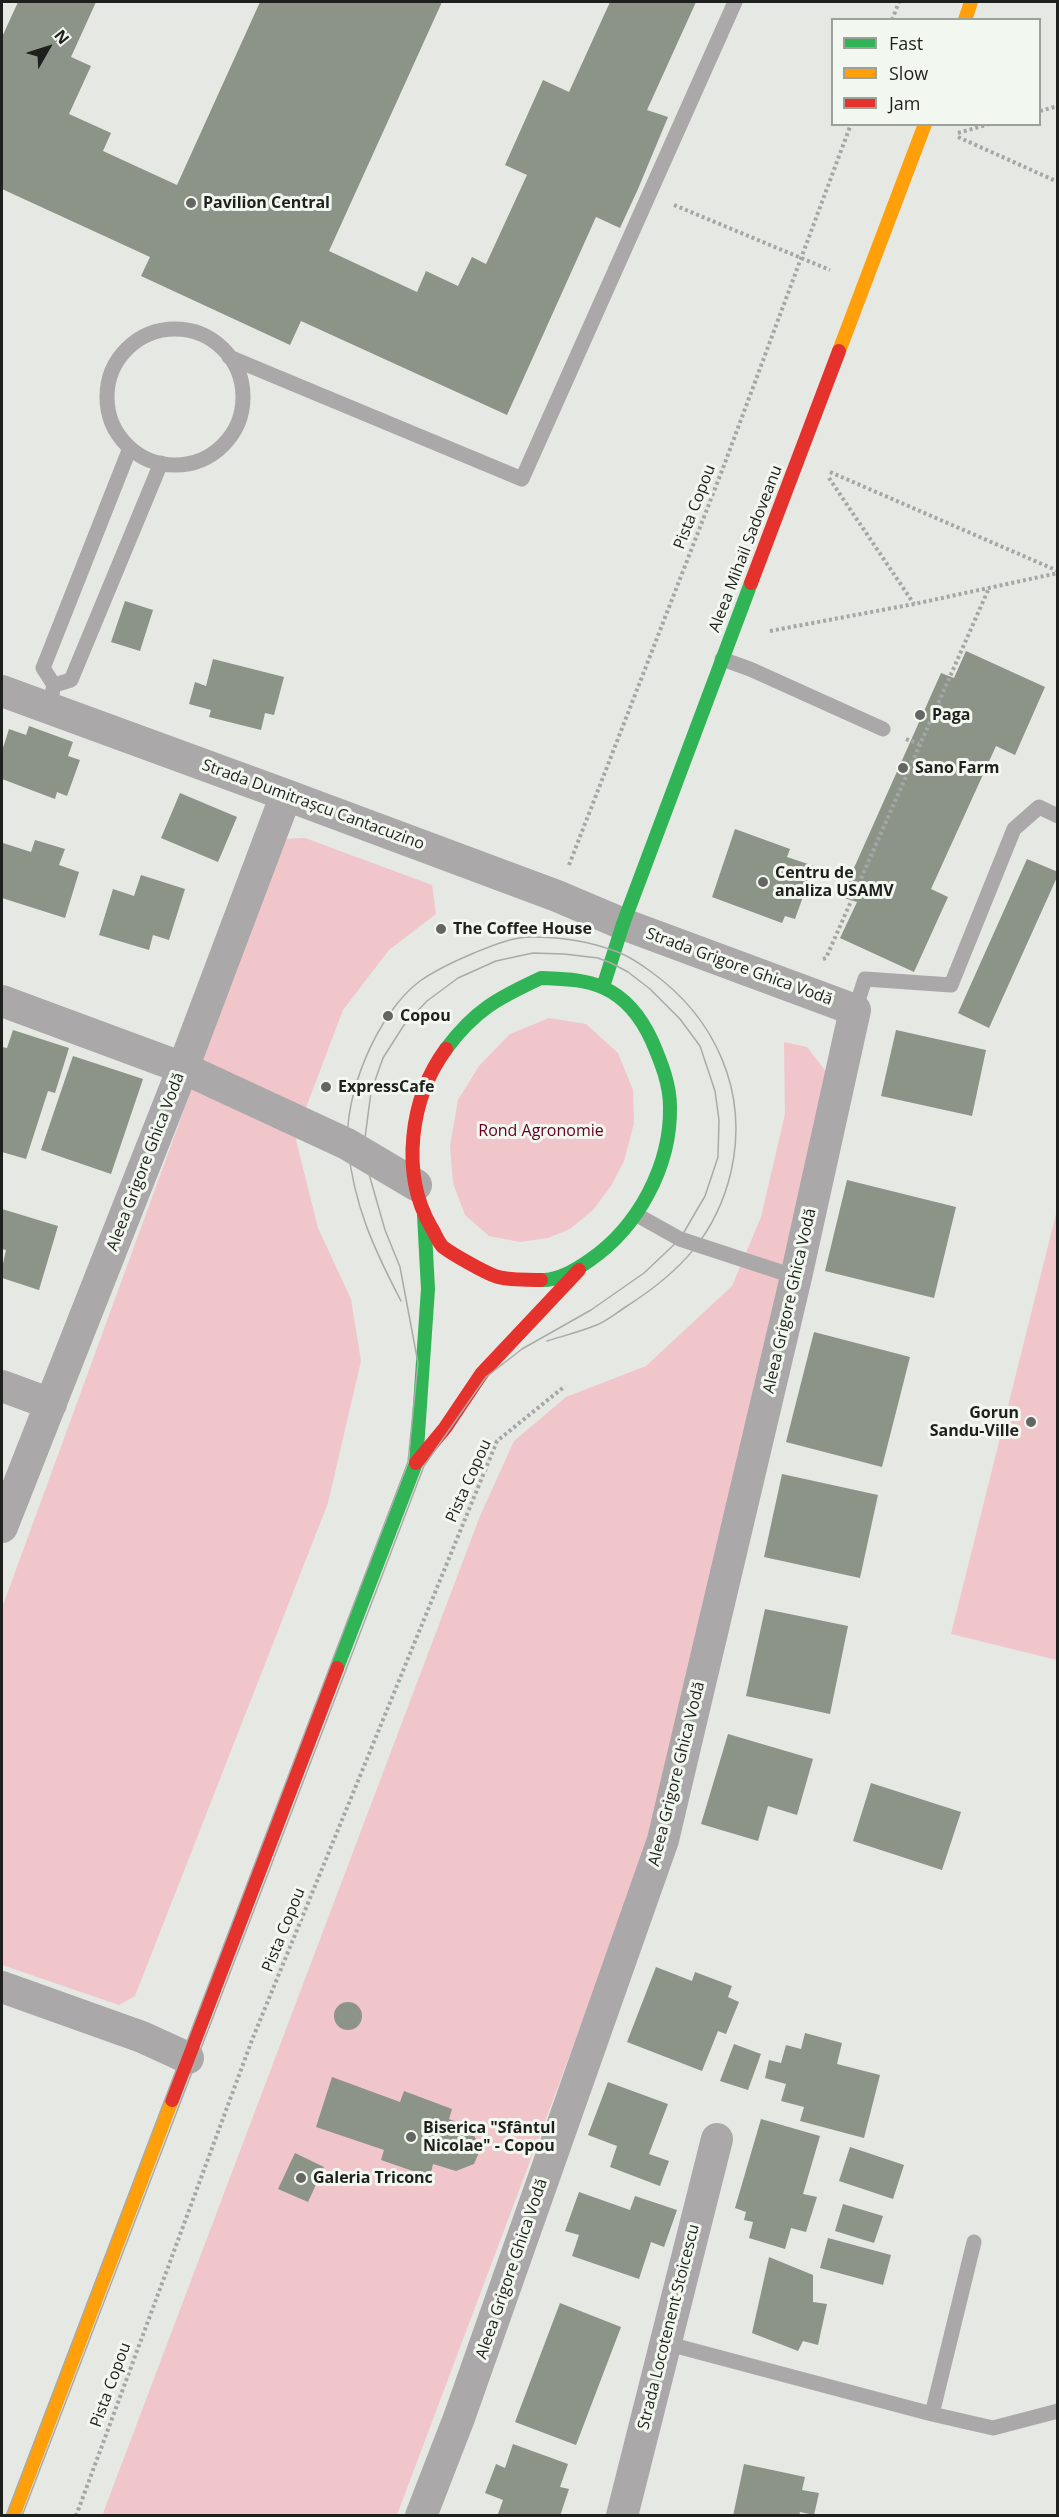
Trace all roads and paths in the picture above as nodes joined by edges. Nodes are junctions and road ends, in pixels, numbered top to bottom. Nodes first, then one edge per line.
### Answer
1 (735, 2) edge
2 (898, 2) edge
3 (971, 2) edge
4 (893, 18) edge
5 (966, 18) edge
6 (1058, 106) edge
7 (1041, 111) edge
8 (850, 126) edge
9 (924, 126) edge
10 (982, 126) edge
11 (1058, 182) edge
12 (650, 195) junction
13 (800, 258) junction
14 (863, 284) junction
15 (229, 357) junction
16 (130, 448) junction
17 (161, 463) junction
18 (1058, 572) edge
19 (989, 588) junction
20 (914, 604) junction
21 (761, 633) dead end
22 (722, 659) junction
23 (2, 691) edge
24 (51, 697) junction
25 (883, 729) dead end
26 (286, 795) junction
27 (1058, 816) edge
28 (557, 896) junction
29 (623, 924) junction
30 (834, 938) dead end
31 (603, 987) junction
32 (2, 1001) edge
33 (855, 1010) junction
34 (183, 1068) junction
35 (416, 1185) junction
36 (424, 1215) junction
37 (637, 1215) junction
38 (585, 1264) junction
39 (796, 1277) junction
40 (2, 1386) edge
41 (566, 1386) dead end
42 (51, 1404) junction
43 (416, 1463) junction
44 (2, 1527) edge
45 (2, 1987) edge
46 (188, 2058) junction
47 (717, 2139) dead end
48 (974, 2242) dead end
49 (665, 2343) junction
50 (1058, 2410) edge
51 (932, 2414) junction
52 (13, 2516) edge
53 (76, 2516) edge
54 (421, 2516) edge
55 (622, 2516) edge

1 - 12 lane
2 - 4 path
3 - 5 main road
6 - 7 path
8 - 13 path, Pista Copou
9 - 14 main road, Aleea Mihail Sadoveanu
10 - 11 path
12 - 13 path
12 - 15 lane
13 - 14 path
13 - 28 path, Pista Copou
14 - 22 main road, Aleea Mihail Sadoveanu
15 - 16 lane
15 - 17 lane
16 - 17 lane
16 - 24 lane
17 - 24 lane
18 - 19 path
18 - 20 path
19 - 20 path
19 - 30 path
20 - 21 path
22 - 25 lane
22 - 29 main road, Aleea Mihail Sadoveanu
23 - 24 street, Strada Dumitrașcu Cantacuzino
24 - 26 street, Strada Dumitrașcu Cantacuzino
26 - 28 street, Strada Dumitrașcu Cantacuzino
26 - 34 street, Aleea Grigore Ghica Vodă
27 - 33 lane
28 - 29 street, Strada Dumitrașcu Cantacuzino
29 - 31 main road, Aleea Mihail Sadoveanu
29 - 33 street, Strada Grigore Ghica Vodă
31 - 35 main road
31 - 37 main road
32 - 34 street
33 - 39 street, Aleea Grigore Ghica Vodă
34 - 35 street
34 - 42 street, Aleea Grigore Ghica Vodă
35 - 36 main road
36 - 38 main road
36 - 43 main road
37 - 38 main road
37 - 39 lane
38 - 43 main road
39 - 54 street, Aleea Grigore Ghica Vodă
40 - 42 street
41 - 53 path, Pista Copou
42 - 44 street, Aleea Grigore Ghica Vodă
43 - 46 main road
45 - 46 street
46 - 52 main road
47 - 49 street, Strada Locotenent Stoicescu
48 - 51 lane
49 - 51 lane
49 - 55 street, Strada Locotenent Stoicescu
50 - 51 lane

